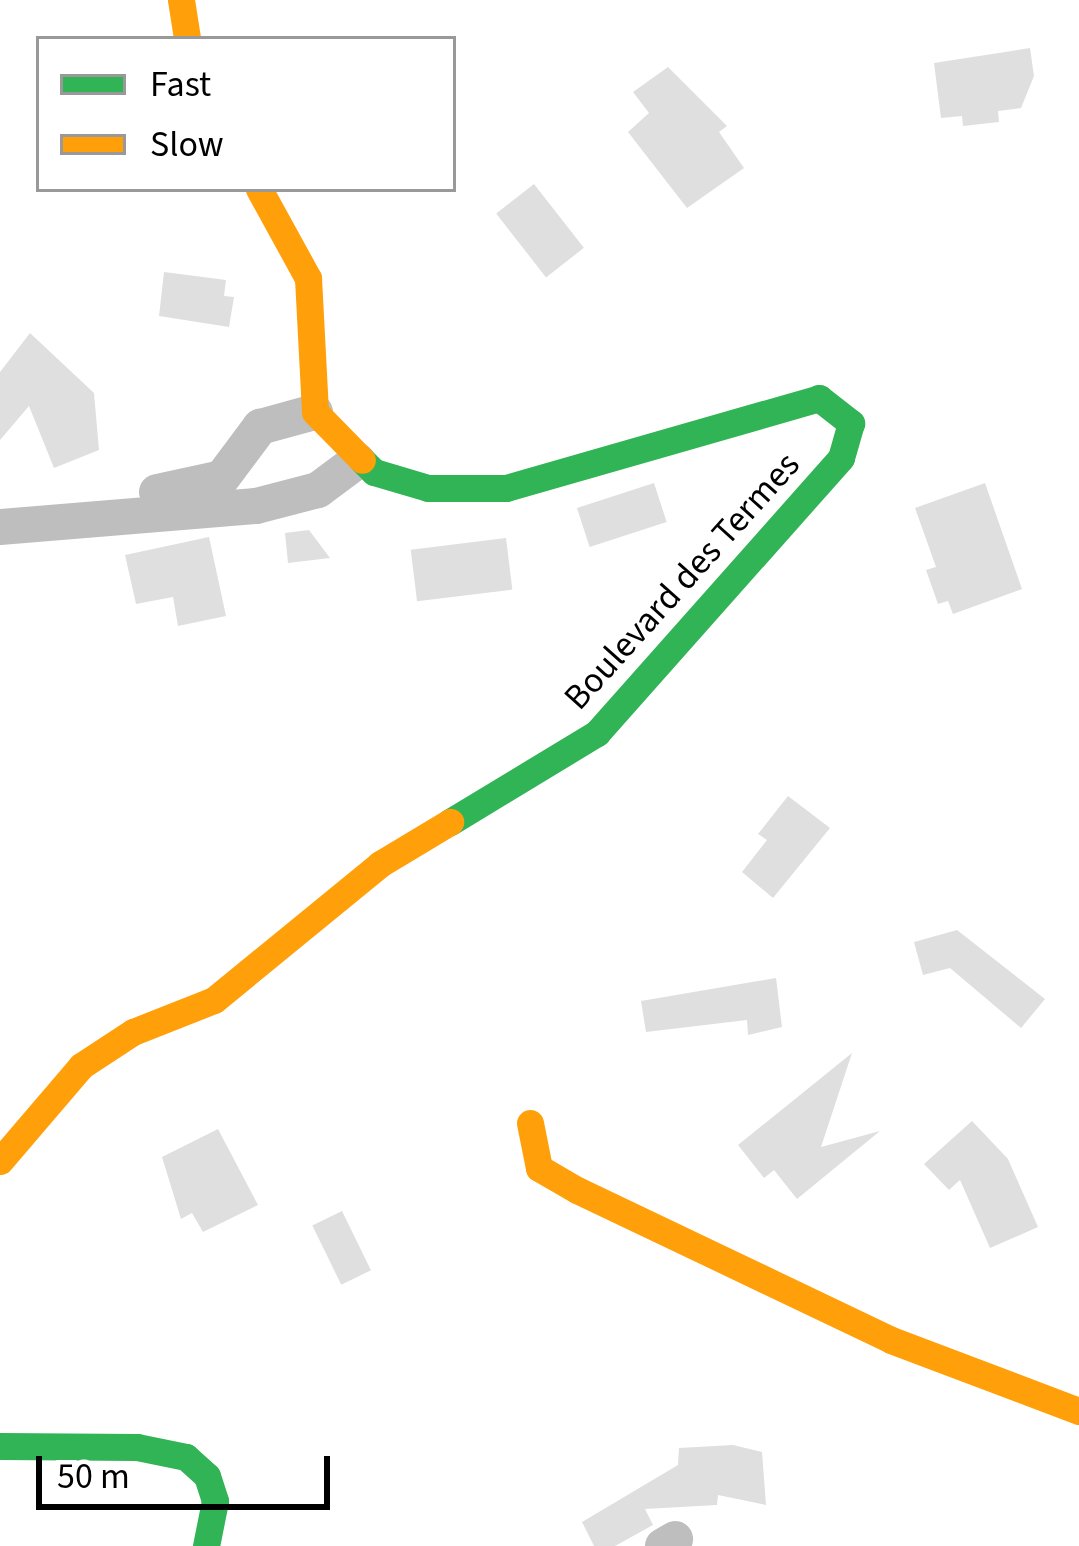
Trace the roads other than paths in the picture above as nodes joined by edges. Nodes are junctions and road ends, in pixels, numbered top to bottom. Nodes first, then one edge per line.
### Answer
1 (181, 0) edge
2 (187, 36) edge
3 (261, 192) edge
4 (315, 412) junction
5 (357, 460) junction
6 (0, 510) edge
7 (0, 527) edge
8 (530, 1123) dead end
9 (0, 1161) edge
10 (1079, 1411) edge
11 (0, 1446) edge
12 (206, 1546) edge

1 - 2 street
3 - 4 street
4 - 5 street, Boulevard des Termes
4 - 6 street
5 - 7 street
5 - 9 street, Boulevard des Termes
8 - 10 street
11 - 12 street

